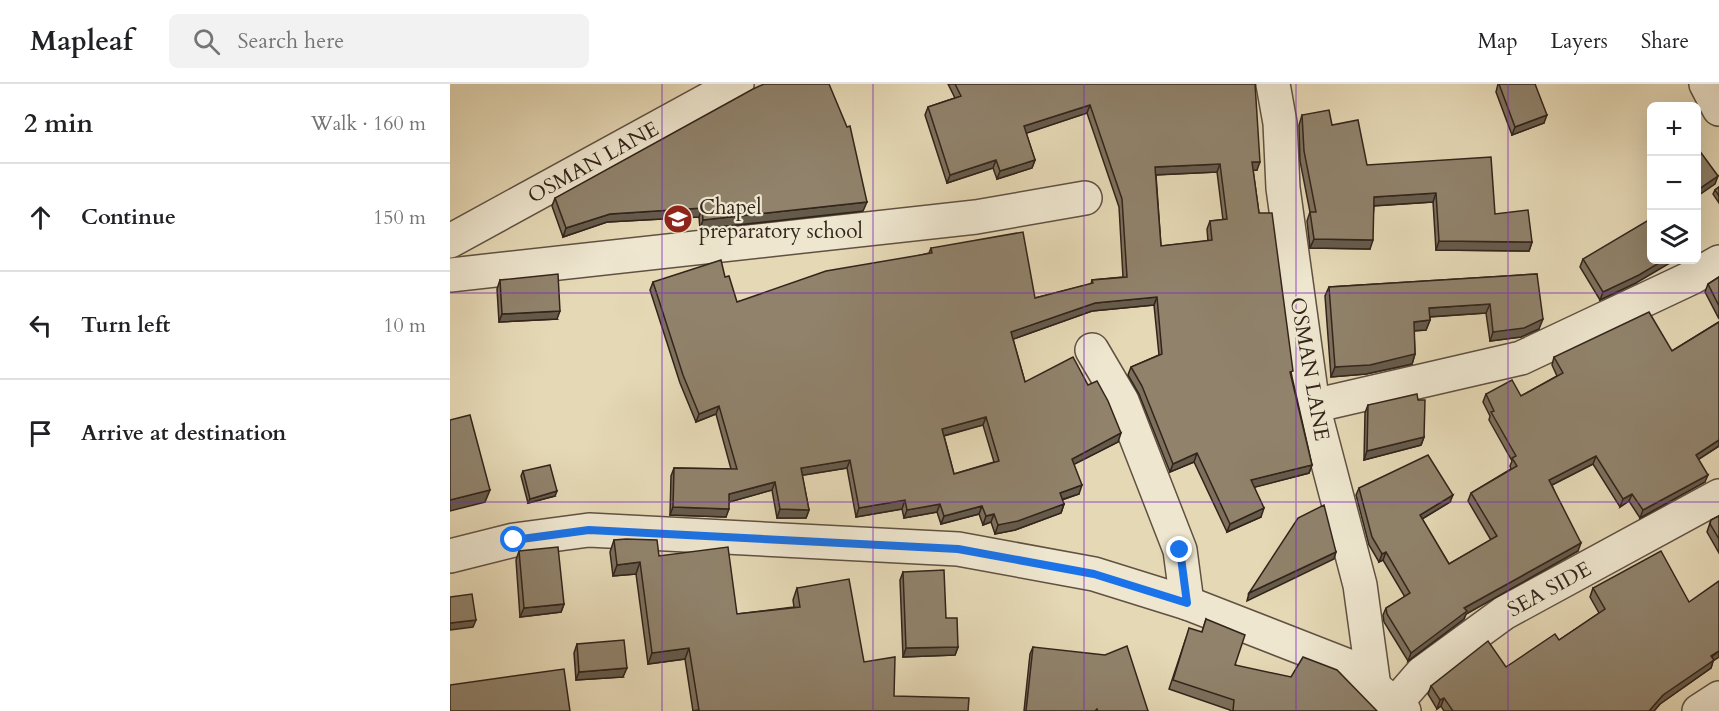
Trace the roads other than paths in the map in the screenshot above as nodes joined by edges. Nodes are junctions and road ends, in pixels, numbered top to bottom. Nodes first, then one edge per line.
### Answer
1 (737, 84) edge
2 (1273, 84) edge
3 (1706, 84) edge
4 (1719, 110) edge
5 (1085, 198) dead end
6 (450, 241) edge
7 (1719, 262) edge
8 (450, 275) edge
9 (1092, 350) dead end
10 (1313, 406) junction
11 (1719, 496) edge
12 (450, 556) edge
13 (1187, 603) junction
14 (1719, 698) edge
15 (1391, 701) edge
16 (1699, 711) edge

1 - 6 street, OSMAN LANE
2 - 10 street, OSMAN LANE
3 - 4 street
5 - 8 street
7 - 10 street
9 - 13 street
10 - 15 street, OSMAN LANE
11 - 15 street, SEA SIDE
12 - 13 street
13 - 15 street
14 - 16 street

